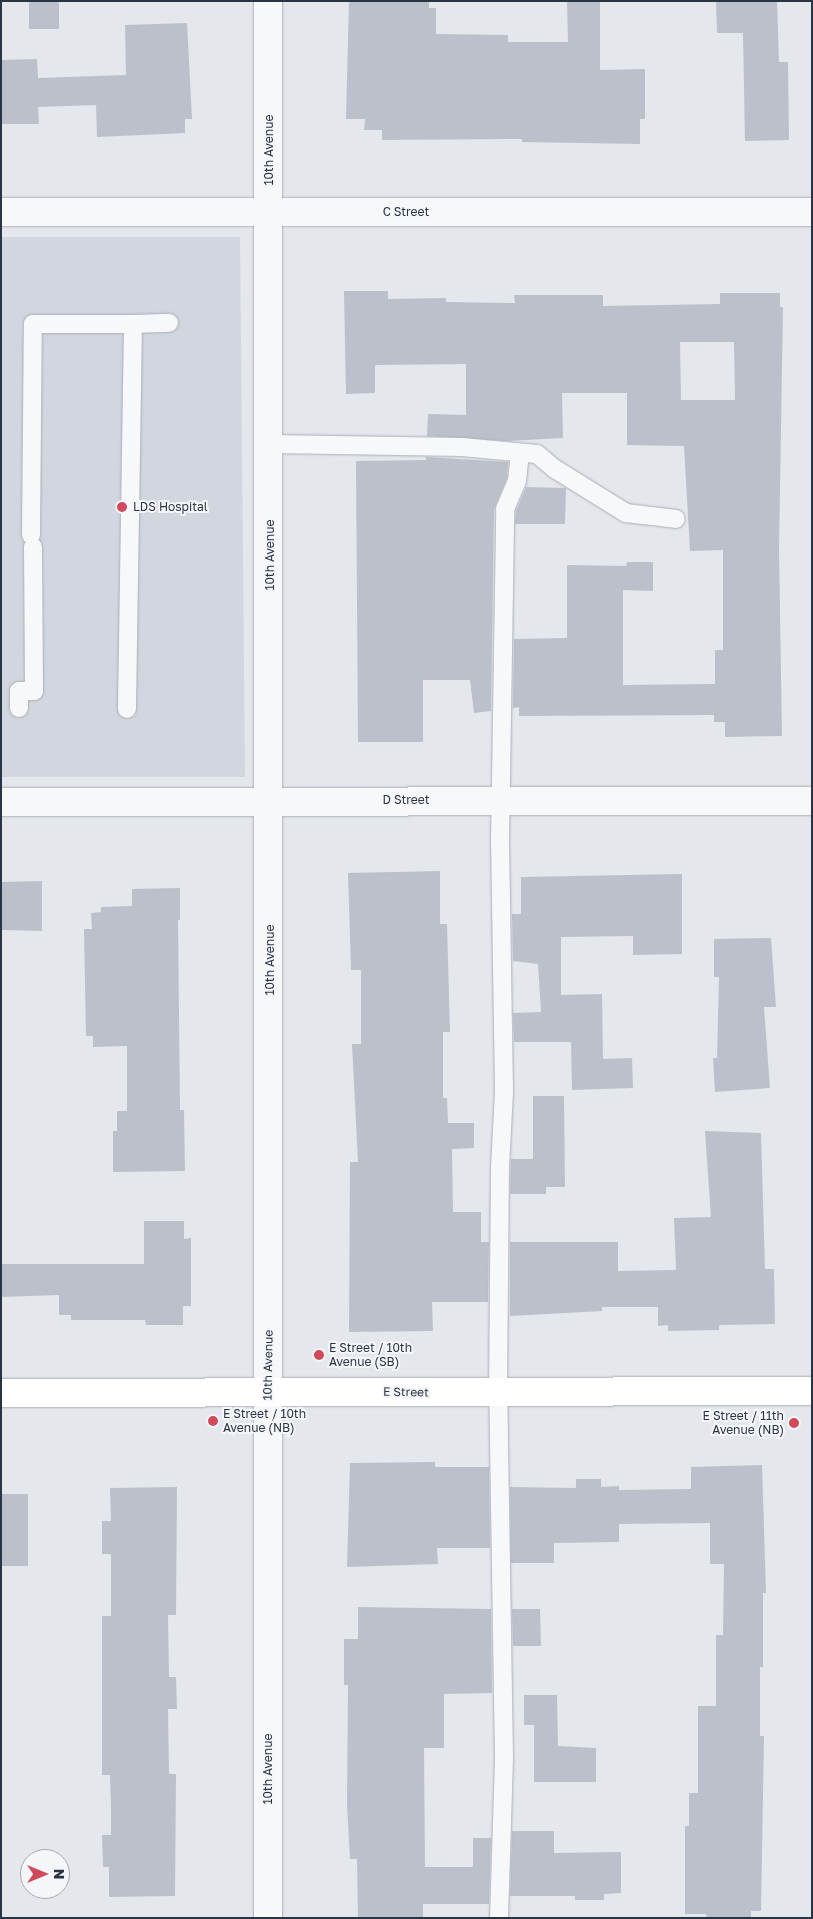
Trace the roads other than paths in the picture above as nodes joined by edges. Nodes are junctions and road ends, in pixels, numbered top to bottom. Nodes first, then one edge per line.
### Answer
1 (268, 1) edge
2 (1, 212) edge
3 (270, 212) junction
4 (812, 212) edge
5 (169, 323) dead end
6 (132, 324) junction
7 (270, 444) junction
8 (520, 452) junction
9 (676, 519) dead end
10 (19, 708) dead end
11 (127, 708) dead end
12 (501, 800) junction
13 (270, 801) junction
14 (812, 801) edge
15 (1, 802) edge
16 (268, 1391) junction
17 (812, 1391) edge
18 (1, 1393) edge
19 (498, 1393) junction
20 (268, 1918) edge
21 (499, 1918) edge

1 - 3 street, 10th Avenue
2 - 3 street, C Street
3 - 4 street, C Street
3 - 7 street, 10th Avenue
5 - 6 lane
6 - 10 lane
6 - 11 lane
7 - 8 lane
7 - 13 street, 10th Avenue
8 - 9 lane
8 - 12 lane
12 - 13 street, D Street
12 - 14 street, D Street
12 - 19 lane
13 - 15 street, D Street
13 - 16 street, 10th Avenue
16 - 18 street, E Street
16 - 19 street, E Street
16 - 20 street, 10th Avenue
17 - 19 street, E Street
19 - 21 lane

